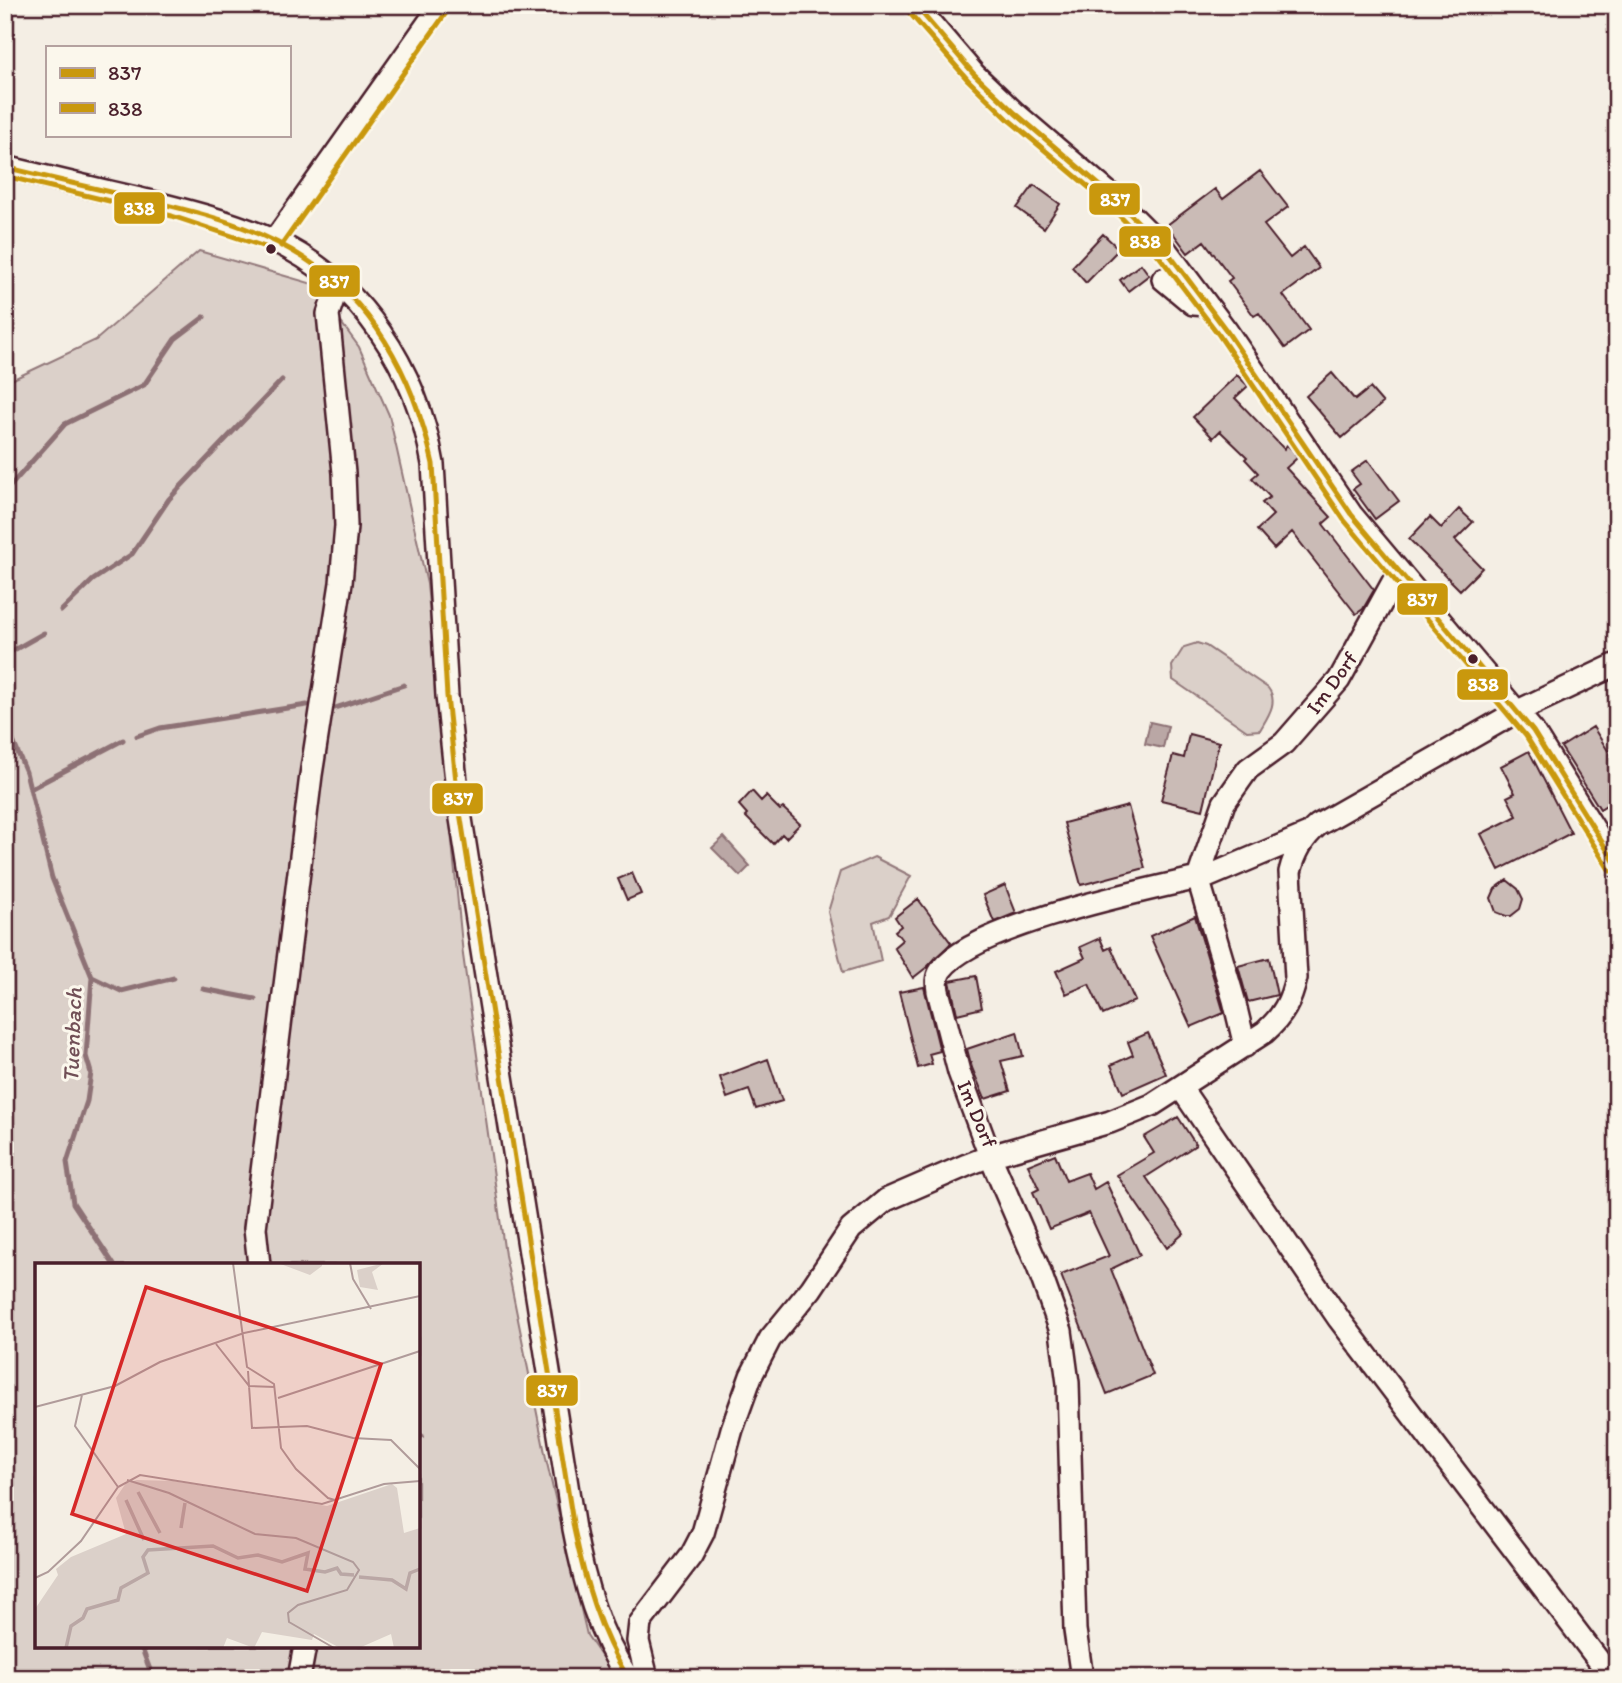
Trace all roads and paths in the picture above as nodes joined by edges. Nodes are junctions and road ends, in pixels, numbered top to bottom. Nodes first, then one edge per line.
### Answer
1 (441, 5) edge
2 (915, 5) edge
3 (5, 167) edge
4 (274, 241) junction
5 (1163, 279) dead end
6 (338, 285) junction
7 (1209, 305) junction
8 (1399, 571) junction
9 (1617, 664) edge
10 (1518, 711) junction
11 (1306, 835) junction
12 (1617, 866) edge
13 (1198, 878) junction
14 (1245, 1046) junction
15 (1181, 1088) junction
16 (990, 1156) junction
17 (259, 1263) edge
18 (305, 1648) edge
19 (299, 1678) edge
20 (628, 1678) edge
21 (647, 1678) edge
22 (1082, 1678) edge
23 (1612, 1678) edge

1 - 4 street
2 - 7 street
3 - 4 street
4 - 6 street
5 - 7 street
6 - 17 street
6 - 20 street
7 - 8 street
8 - 10 street
8 - 13 street, Im Dorf
9 - 10 street
10 - 11 street
10 - 12 street
11 - 13 street
11 - 14 street, Im Dorf
13 - 14 street
13 - 16 street, Im Dorf
14 - 15 street, Im Dorf
15 - 16 street, Im Dorf
15 - 23 street
16 - 21 street
16 - 22 street
18 - 19 street

